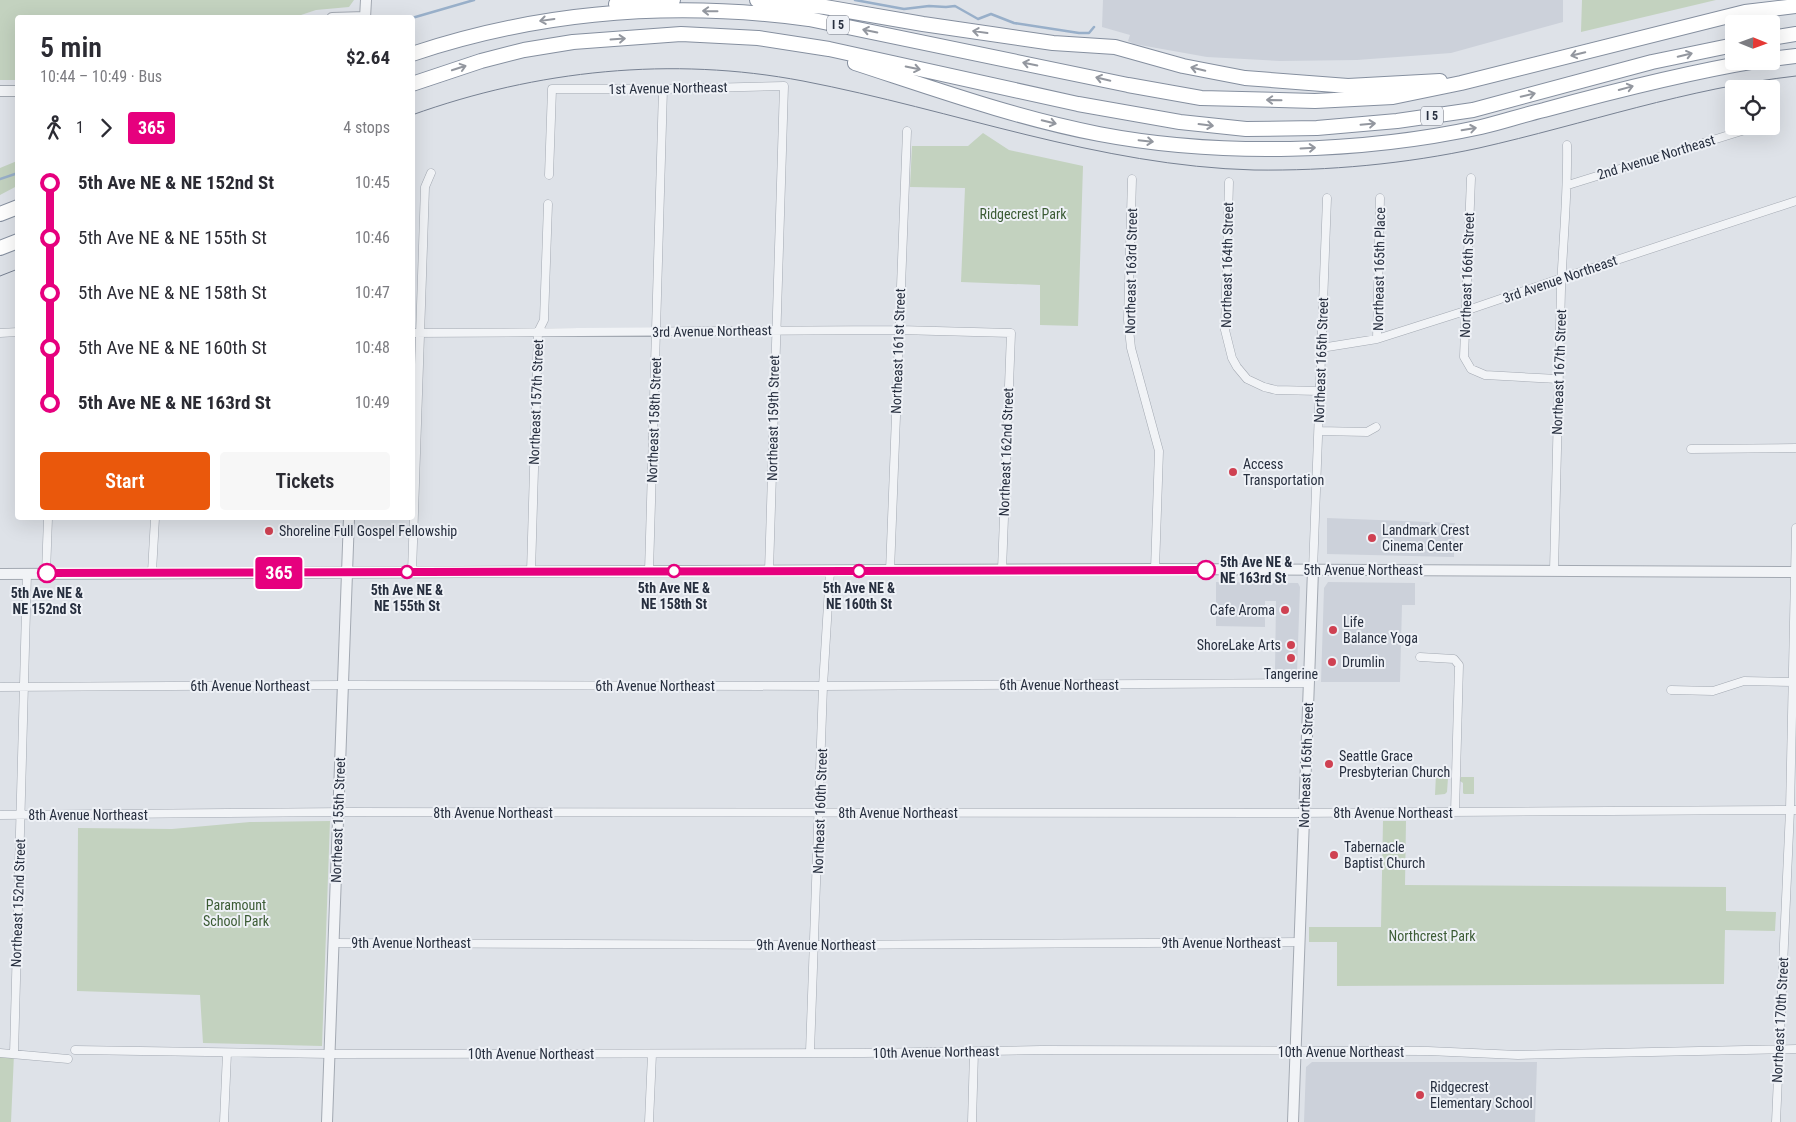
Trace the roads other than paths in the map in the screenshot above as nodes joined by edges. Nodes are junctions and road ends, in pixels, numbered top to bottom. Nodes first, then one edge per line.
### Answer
1 (366, 0) edge
2 (673, 0) edge
3 (756, 0) edge
4 (1796, 6) edge
5 (595, 14) junction
6 (365, 15) edge
7 (1796, 34) edge
8 (1780, 37) edge
9 (796, 44) junction
10 (1725, 47) edge
11 (415, 53) edge
12 (1796, 56) edge
13 (1780, 58) edge
14 (1725, 67) edge
15 (415, 83) edge
16 (1461, 83) junction
17 (784, 86) joint
18 (663, 89) junction
19 (0, 91) edge
20 (15, 91) edge
21 (907, 131) dead end
22 (1729, 135) edge
23 (1567, 145) dead end
24 (432, 173) dead end
25 (549, 175) dead end
26 (1471, 178) dead end
27 (1132, 179) dead end
28 (1229, 182) dead end
29 (1568, 185) junction
30 (1327, 198) dead end
31 (1380, 198) dead end
32 (1796, 202) edge
33 (548, 204) dead end
34 (15, 208) edge
35 (0, 214) edge
36 (15, 242) edge
37 (0, 248) edge
38 (1562, 278) junction
39 (1465, 311) junction
40 (899, 330) junction
41 (776, 331) junction
42 (15, 332) edge
43 (538, 332) junction
44 (656, 332) junction
45 (0, 333) edge
46 (416, 333) edge
47 (1011, 333) joint
48 (1377, 339) junction
49 (1321, 348) junction
50 (1558, 379) junction
51 (1319, 391) junction
52 (415, 393) edge
53 (1376, 427) dead end
54 (1319, 430) junction
55 (1796, 448) edge
56 (1691, 449) dead end
57 (48, 520) edge
58 (155, 520) edge
59 (349, 520) edge
60 (413, 520) edge
61 (1796, 528) edge
62 (1155, 569) junction
63 (1002, 570) junction
64 (1313, 570) junction
65 (1554, 570) junction
66 (649, 571) junction
67 (770, 571) junction
68 (830, 571) junction
69 (890, 571) junction
70 (152, 572) junction
71 (412, 572) junction
72 (531, 572) junction
73 (1795, 572) edge
74 (27, 573) junction
75 (46, 573) junction
76 (346, 573) junction
77 (0, 574) edge
78 (1420, 657) dead end
79 (1792, 682) junction
80 (1309, 683) junction
81 (342, 685) junction
82 (823, 686) junction
83 (0, 687) edge
84 (23, 687) junction
85 (1671, 690) dead end
86 (1793, 810) edge
87 (338, 812) junction
88 (1455, 812) junction
89 (820, 813) junction
90 (1304, 813) junction
91 (0, 815) edge
92 (21, 815) junction
93 (1300, 942) junction
94 (333, 943) junction
95 (815, 945) junction
96 (1778, 1049) junction
97 (1796, 1049) edge
98 (75, 1050) dead end
99 (227, 1052) junction
100 (810, 1052) junction
101 (974, 1052) junction
102 (1296, 1052) junction
103 (0, 1054) edge
104 (14, 1054) junction
105 (330, 1054) junction
106 (652, 1054) junction
107 (68, 1060) dead end
108 (224, 1122) edge
109 (327, 1122) edge
110 (649, 1122) edge
111 (972, 1122) edge
112 (1293, 1122) edge
113 (1776, 1122) edge

1 - 6 street
2 - 5 highway
16 -> 3 highway
4 -> 16 highway, I 5
5 -> 11 highway, I 5
16 -> 5 highway, I 5
7 - 8 highway
9 -> 10 highway, I 5
9 -> 14 highway
15 -> 9 highway, I 5
12 - 13 highway
17 - 18 street, 1st Avenue Northeast
17 - 41 street, Northeast 159th Street
18 - 25 street, 1st Avenue Northeast
18 - 44 street, Northeast 158th Street
19 - 20 street
21 - 40 street, Northeast 161st Street
22 - 29 street, 2nd Avenue Northeast
23 - 29 street, Northeast 167th Street
24 - 46 street
26 - 39 street, Northeast 166th Street
27 - 62 street, Northeast 163rd Street
28 - 51 street, Northeast 164th Street
29 - 38 street, Northeast 167th Street
30 - 49 street, Northeast 165th Street
31 - 48 street, Northeast 165th Place
32 - 38 street, 3rd Avenue Northeast
33 - 43 street, Northeast 157th Street
34 - 35 highway
36 - 37 highway
38 - 39 street, 3rd Avenue Northeast
38 - 50 street, Northeast 167th Street
39 - 48 street, 3rd Avenue Northeast
39 - 50 street, Northeast 166th Street
40 - 41 street, 3rd Avenue Northeast
40 - 47 street, 3rd Avenue Northeast
40 - 69 street, Northeast 161st Street
41 - 44 street, 3rd Avenue Northeast
41 - 67 street, Northeast 159th Street
42 - 45 street
43 - 44 street, 3rd Avenue Northeast
43 - 46 street, 3rd Avenue Northeast
43 - 72 street, Northeast 157th Street
44 - 66 street, Northeast 158th Street
46 - 52 street
47 - 63 street, Northeast 162nd Street
48 - 49 street, 3rd Avenue Northeast
49 - 51 street, Northeast 165th Street
50 - 65 street, Northeast 167th Street
51 - 54 street, Northeast 165th Street
53 - 54 street
54 - 64 street, Northeast 165th Street
55 - 56 street
57 - 75 street
58 - 70 street
59 - 76 street, Northeast 155th Street
60 - 71 street
61 - 73 street, Northeast 170th Street
62 - 63 street, 5th Avenue Northeast
62 - 64 street, 5th Avenue Northeast
63 - 69 street, 5th Avenue Northeast
64 - 65 street, 5th Avenue Northeast
64 - 80 street, Northeast 165th Street
65 - 73 street, 5th Avenue Northeast
66 - 67 street, 5th Avenue Northeast
66 - 72 street, 5th Avenue Northeast
67 - 68 street, 5th Avenue Northeast
68 - 69 street, 5th Avenue Northeast
68 - 82 street, Northeast 160th Street
70 - 75 street, 5th Avenue Northeast
70 - 76 street, 5th Avenue Northeast
71 - 72 street, 5th Avenue Northeast
71 - 76 street, 5th Avenue Northeast
73 - 79 street, Northeast 170th Street
74 - 75 street, 5th Avenue Northeast
74 - 77 street, 5th Avenue Northeast
74 - 84 street, Northeast 152nd Street
76 - 81 street, Northeast 155th Street
78 - 88 street
79 - 85 street
79 - 86 street, Northeast 170th Street
80 - 82 street, 6th Avenue Northeast
80 - 90 street, Northeast 165th Street
81 - 82 street, 6th Avenue Northeast
81 - 84 street, 6th Avenue Northeast
81 - 87 street, Northeast 155th Street
82 - 89 street, Northeast 160th Street
83 - 84 street, 6th Avenue Northeast
84 - 92 street, Northeast 152nd Street
86 - 88 street, 8th Avenue Northeast
86 - 96 street, Northeast 170th Street
87 - 89 street, 8th Avenue Northeast
87 - 92 street, 8th Avenue Northeast
87 - 94 street, Northeast 155th Street
88 - 90 street, 8th Avenue Northeast
89 - 90 street, 8th Avenue Northeast
89 - 95 street, Northeast 160th Street
90 - 93 street, Northeast 165th Street
91 - 92 street, 8th Avenue Northeast
92 - 104 street, Northeast 152nd Street
93 - 95 street, 9th Avenue Northeast
93 - 102 street, Northeast 165th Street
94 - 95 street, 9th Avenue Northeast
94 - 105 street, Northeast 155th Street
95 - 100 street, Northeast 160th Street
96 - 97 street, 10th Avenue Northeast
96 - 102 street, 10th Avenue Northeast
96 - 113 street, Northeast 170th Street
98 - 99 street, 10th Avenue Northeast
99 - 105 street, 10th Avenue Northeast
99 - 108 street
100 - 101 street, 10th Avenue Northeast
100 - 106 street, 10th Avenue Northeast
101 - 102 street, 10th Avenue Northeast
101 - 111 street
102 - 112 street, Northeast 165th Street
103 - 104 street
104 - 107 street
105 - 106 street, 10th Avenue Northeast
105 - 109 street, Northeast 155th Street
106 - 110 street

